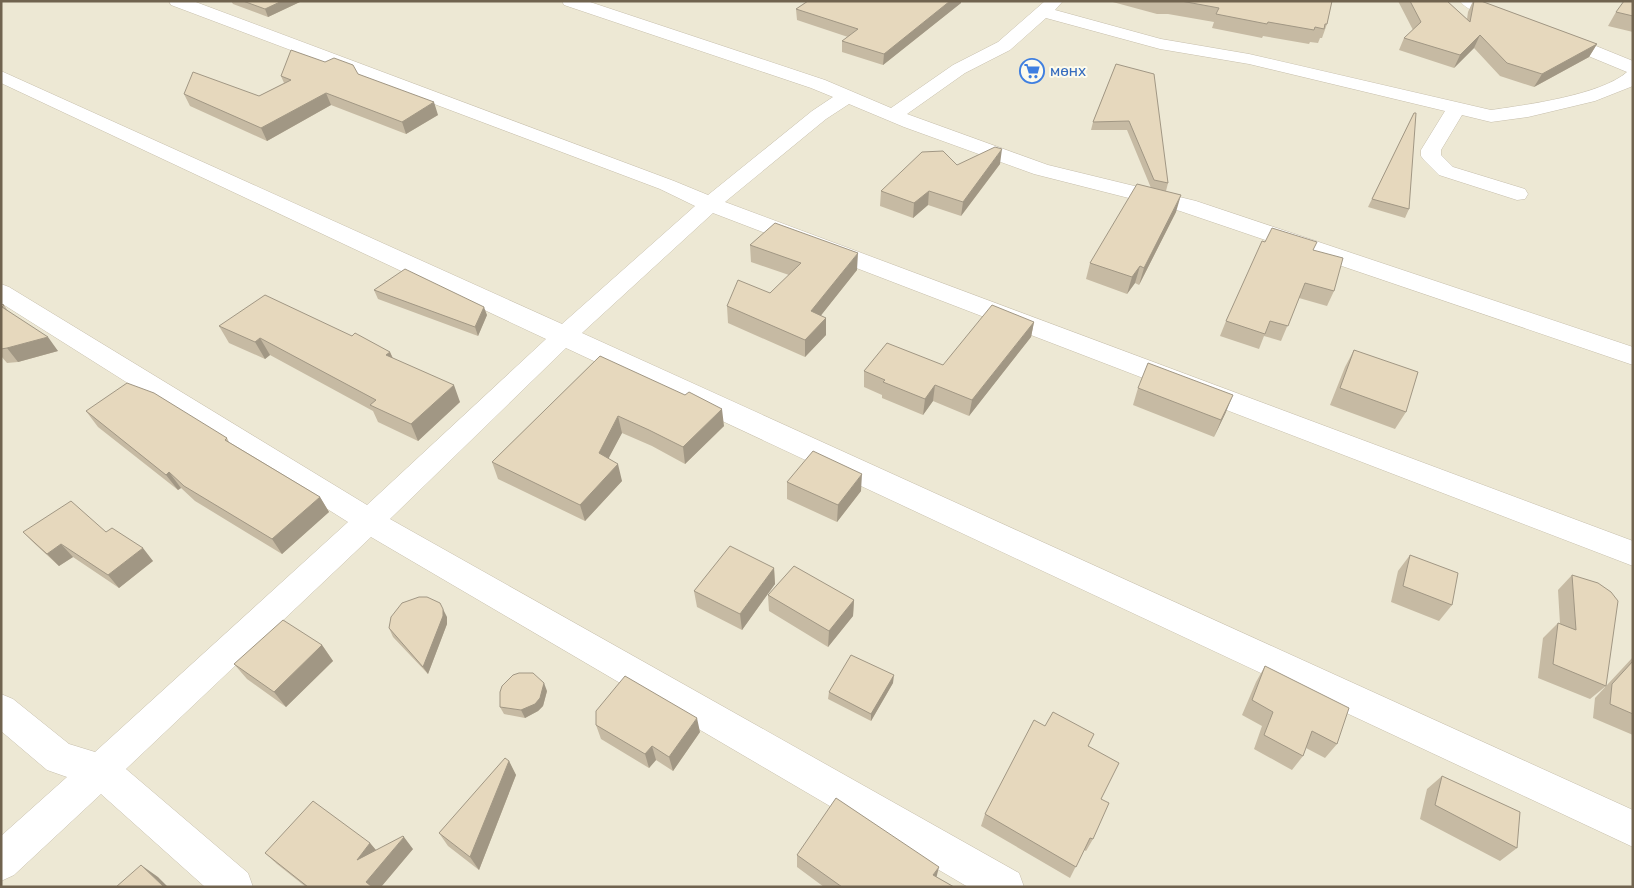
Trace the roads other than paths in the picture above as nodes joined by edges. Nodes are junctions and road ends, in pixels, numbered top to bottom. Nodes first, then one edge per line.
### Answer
1 (177, 1) edge
2 (570, 1) edge
3 (1468, 1) edge
4 (1050, 6) edge
5 (1526, 25) edge
6 (1545, 32) edge
7 (1633, 68) edge
8 (1, 76) edge
9 (1633, 76) edge
10 (847, 97) junction
11 (1456, 108) junction
12 (893, 115) junction
13 (1518, 194) dead end
14 (710, 204) junction
15 (1, 292) edge
16 (564, 336) junction
17 (1633, 356) edge
18 (369, 521) junction
19 (1633, 554) edge
20 (1, 710) edge
21 (100, 770) junction
22 (1633, 828) edge
23 (1, 862) edge
24 (234, 887) edge
25 (1005, 887) edge

1 - 14 street
2 - 10 street
3 - 5 street
4 - 11 street
4 - 12 street
6 - 7 street
8 - 16 street
9 - 11 street
10 - 12 street
10 - 14 street
11 - 13 street
12 - 17 street
14 - 16 street
14 - 19 street
15 - 18 street
16 - 18 street
16 - 22 street
18 - 21 street
18 - 25 street
20 - 21 street
21 - 23 street
21 - 24 street

